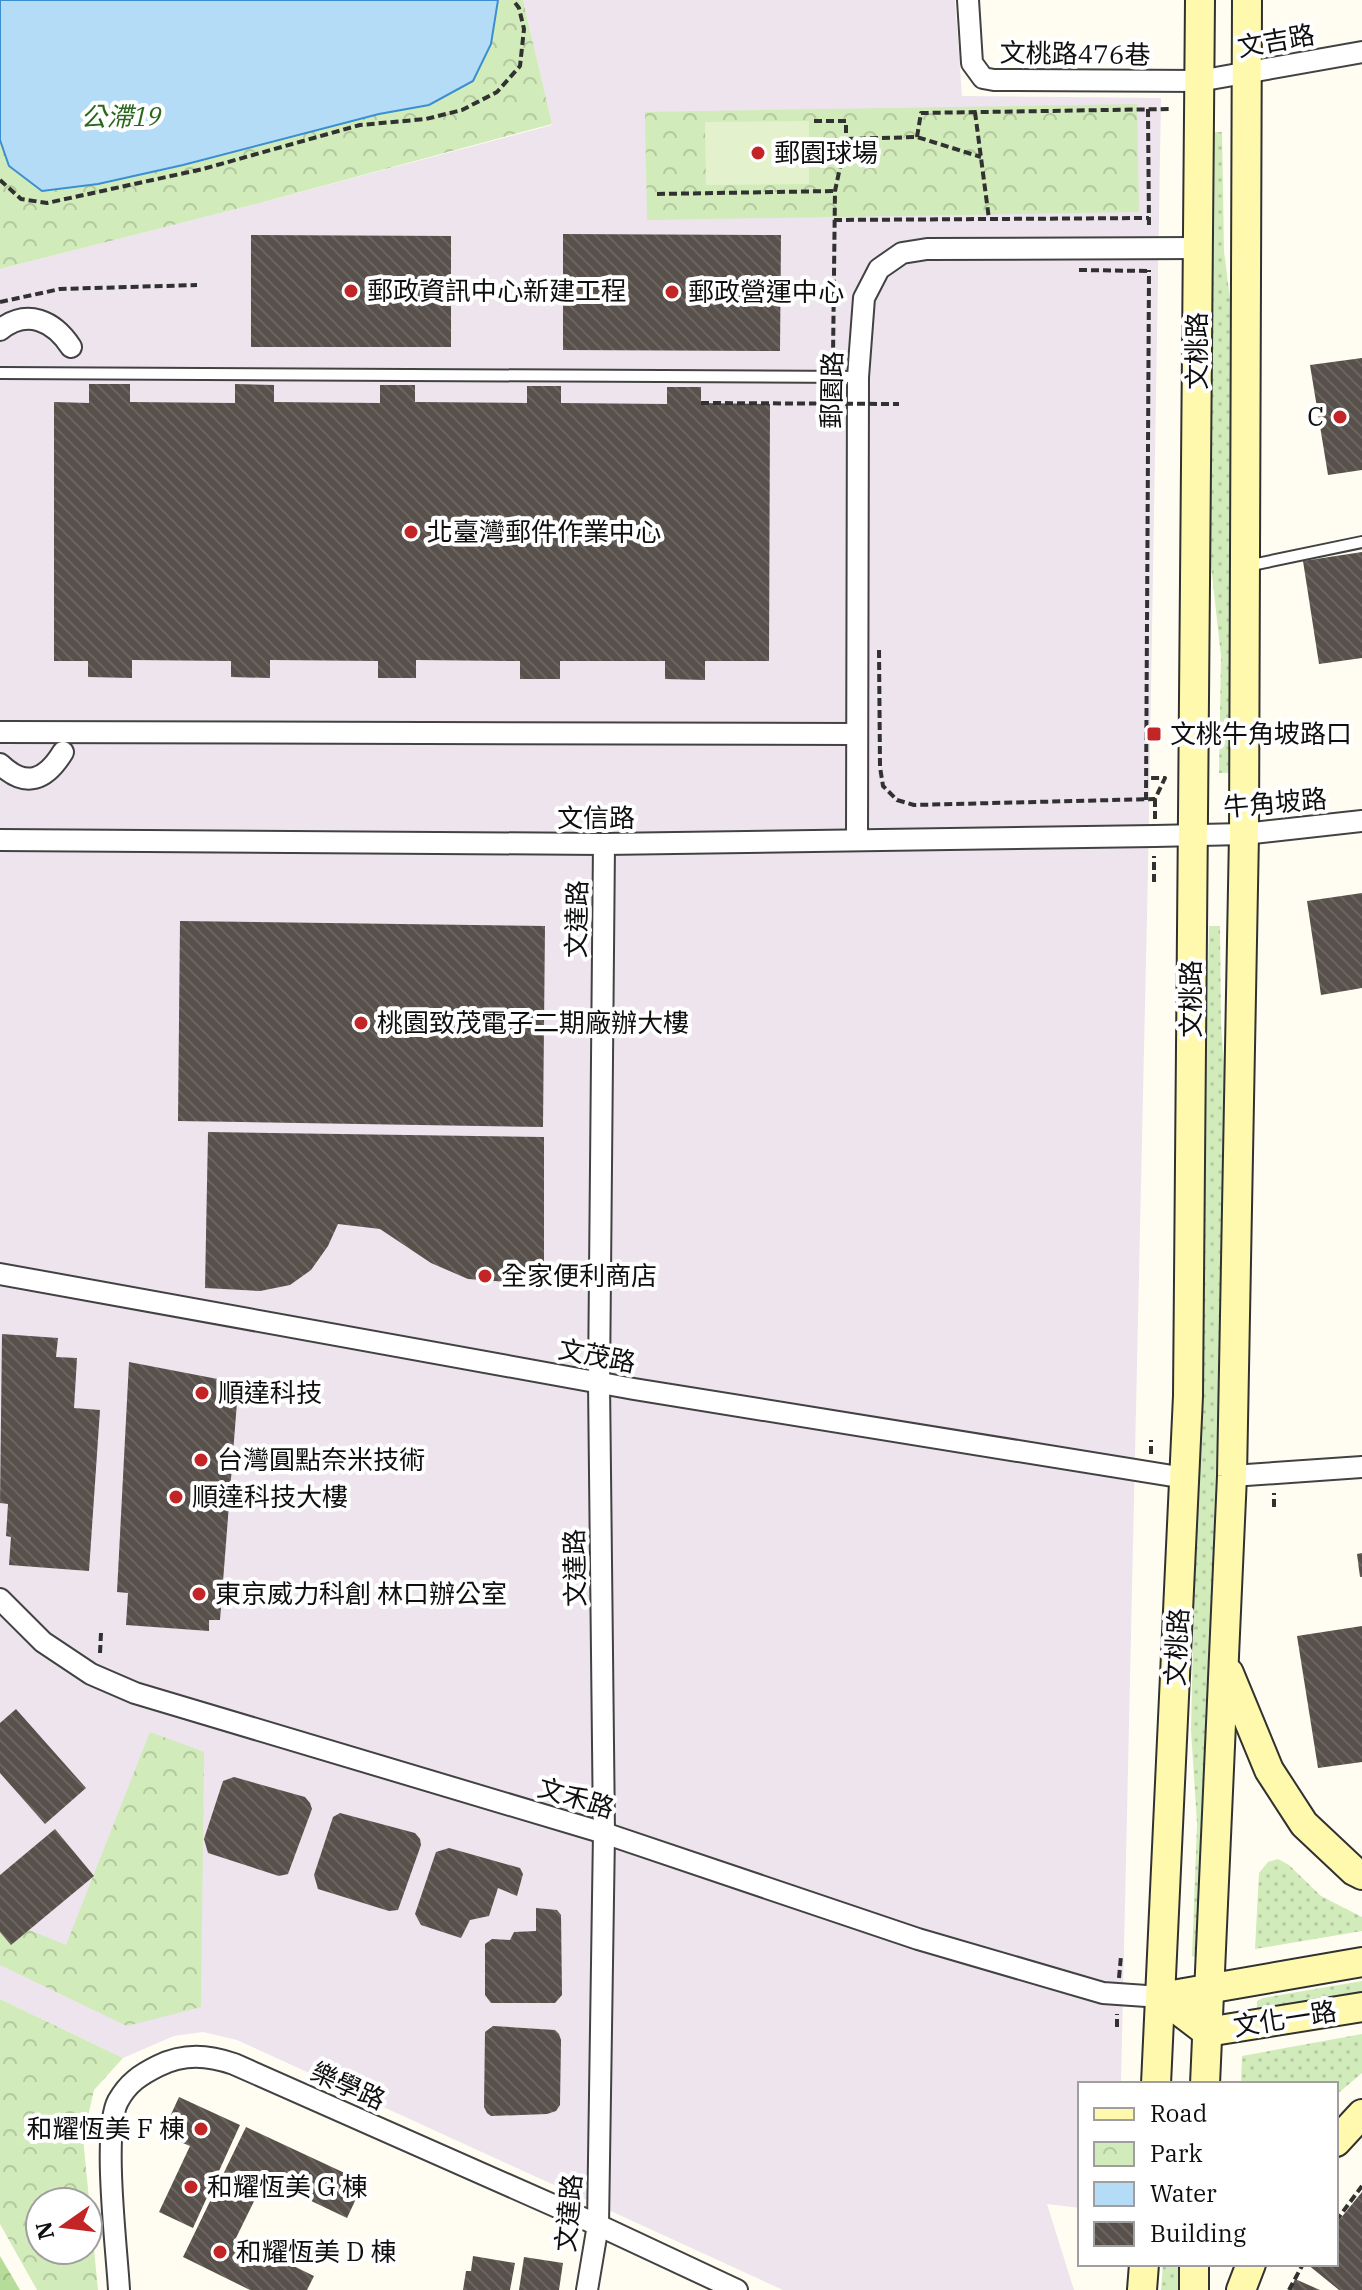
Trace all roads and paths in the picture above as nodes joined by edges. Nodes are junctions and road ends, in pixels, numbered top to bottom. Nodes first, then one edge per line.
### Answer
1 (513, 0) edge
2 (968, 0) edge
3 (1200, 0) edge
4 (1247, 0) edge
5 (1362, 52) edge
6 (1247, 72) junction
7 (1199, 81) junction
8 (1148, 109) junction
9 (1169, 109) dead end
10 (975, 112) junction
11 (814, 121) dead end
12 (917, 137) junction
13 (846, 139) junction
14 (981, 157) junction
15 (0, 180) edge
16 (835, 191) junction
17 (657, 194) dead end
18 (989, 219) junction
19 (834, 220) junction
20 (1198, 248) junction
21 (1071, 270) dead end
22 (197, 285) dead end
23 (0, 302) edge
24 (0, 330) edge
25 (71, 347) dead end
26 (833, 358) dead end
27 (0, 373) edge
28 (858, 377) junction
29 (878, 390) dead end
30 (701, 403) dead end
31 (899, 404) dead end
32 (878, 406) dead end
33 (1362, 542) edge
34 (1245, 567) junction
35 (879, 641) dead end
36 (0, 732) edge
37 (857, 734) junction
38 (63, 752) dead end
39 (0, 764) edge
40 (1147, 778) junction
41 (1146, 800) junction
42 (1362, 821) edge
43 (1244, 834) junction
44 (1193, 836) junction
45 (0, 840) edge
46 (857, 840) junction
47 (604, 844) junction
48 (0, 1274) edge
49 (599, 1382) junction
50 (1362, 1467) edge
51 (1232, 1476) junction
52 (1185, 1478) junction
53 (0, 1599) edge
54 (101, 1633) dead end
55 (100, 1653) dead end
56 (1225, 1660) junction
57 (604, 1833) junction
58 (1362, 1875) edge
59 (1362, 1962) edge
60 (1209, 1989) junction
61 (1161, 1997) junction
62 (1362, 2007) edge
63 (1207, 2032) junction
64 (1156, 2082) edge
65 (1205, 2082) edge
66 (1362, 2114) edge
67 (1338, 2140) edge
68 (1362, 2186) edge
69 (1338, 2218) edge
70 (598, 2225) junction
71 (1144, 2266) edge
72 (1194, 2266) edge
73 (1250, 2266) edge
74 (1302, 2266) edge
75 (119, 2290) edge
76 (587, 2290) edge
77 (737, 2290) edge
78 (1142, 2290) edge
79 (1194, 2290) edge
80 (1241, 2290) edge
81 (1289, 2290) edge

1 - 15 path
2 - 7 street, 文桃路476巷
3 - 7 street, 文桃路
4 - 6 street, 文桃路
5 - 6 street, 文吉路
6 - 7 street, 文吉路
6 - 34 street, 文桃路
7 - 20 street, 文桃路
8 - 9 path
8 - 10 path
8 - 18 path
10 - 12 path
10 - 14 path
11 - 13 path
12 - 13 path
12 - 14 path
13 - 16 path
14 - 18 path
16 - 17 path
16 - 19 path
18 - 19 path
19 - 26 path
20 - 28 street, 郵園路
20 - 44 street, 文桃路
21 - 40 path
22 - 23 path
24 - 25 street
27 - 28 lane
28 - 37 street, 郵園路
29 - 32 path
30 - 31 path, bridge
33 - 34 lane
34 - 43 street, 文桃路
35 - 41 path
36 - 37 street
37 - 46 street, 郵園路
38 - 39 street
40 - 41 path
40 - 41 path
42 - 43 street, 牛角坡路
43 - 44 street, 牛角坡路
43 - 51 street, 文桃路
44 - 46 street, 文信路
44 - 52 street, 文桃路
45 - 47 street, 文信路
46 - 47 street, 文信路
47 - 49 street, 文達路
48 - 49 street, 文茂路
49 - 52 street, 文茂路
49 - 57 street, 文達路
50 - 51 street
51 - 56 street, 文桃路
52 - 61 street, 文桃路
53 - 57 street, 文禾路
54 - 55 path
56 - 58 street
56 - 60 street, 文桃路
57 - 61 street, 文禾路
57 - 70 street, 文達路
59 - 60 street, 文化一路
60 - 61 street, 文化一路
60 - 63 street, 文化一路
61 - 63 street, 文化一路
61 - 64 street
62 - 63 street, 文化一路
63 - 65 street, 文化一路
66 - 67 street
68 - 69 path
70 - 75 street, 樂學路
70 - 76 street, 文達路
70 - 77 street, 樂學路
71 - 78 street
72 - 79 street
73 - 80 street
74 - 81 path

